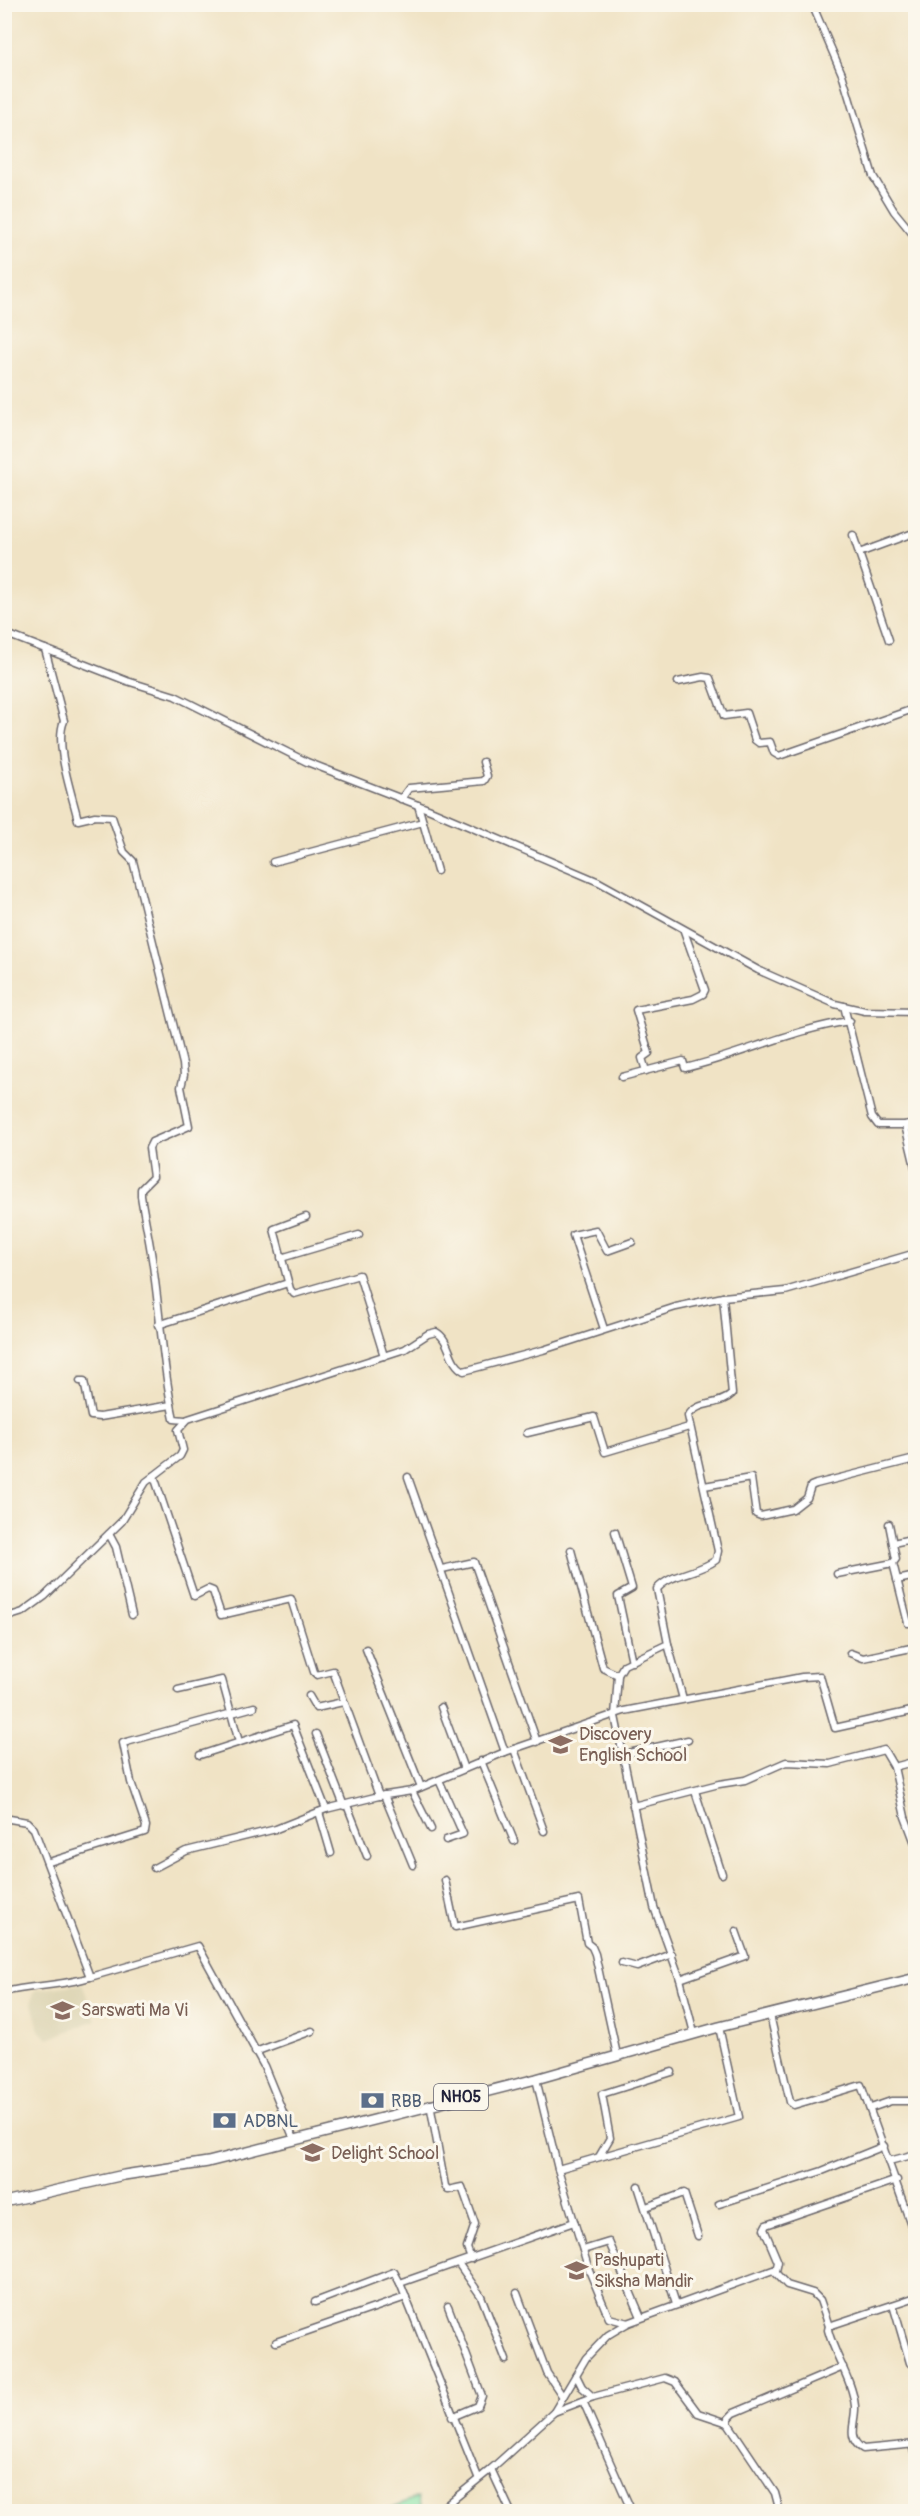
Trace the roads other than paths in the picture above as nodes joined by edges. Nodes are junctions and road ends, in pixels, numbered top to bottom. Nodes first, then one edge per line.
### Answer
1 (812, 4) edge
2 (915, 238) edge
3 (915, 532) edge
4 (853, 535) dead end
5 (859, 553) junction
6 (4, 633) edge
7 (889, 640) dead end
8 (45, 649) junction
9 (678, 682) dead end
10 (915, 708) edge
11 (483, 762) dead end
12 (401, 799) junction
13 (418, 805) junction
14 (423, 822) junction
15 (273, 862) dead end
16 (437, 872) dead end
17 (684, 931) junction
18 (844, 1006) junction
19 (915, 1011) edge
20 (850, 1021) junction
21 (646, 1071) junction
22 (622, 1077) dead end
23 (915, 1122) edge
24 (905, 1125) junction
25 (915, 1171) edge
26 (306, 1217) dead end
27 (359, 1235) dead end
28 (632, 1242) dead end
29 (915, 1252) edge
30 (281, 1258) junction
31 (288, 1283) junction
32 (723, 1297) junction
33 (158, 1325) junction
34 (604, 1329) junction
35 (384, 1356) junction
36 (80, 1382) dead end
37 (171, 1405) junction
38 (188, 1419) junction
39 (689, 1427) junction
40 (527, 1433) dead end
41 (915, 1466) edge
42 (154, 1476) junction
43 (408, 1477) dead end
44 (704, 1486) junction
45 (889, 1524) dead end
46 (615, 1532) dead end
47 (109, 1534) junction
48 (915, 1538) edge
49 (893, 1543) junction
50 (571, 1550) dead end
51 (893, 1563) junction
52 (442, 1569) junction
53 (837, 1574) dead end
54 (915, 1576) edge
55 (897, 1580) junction
56 (132, 1615) dead end
57 (4, 1618) edge
58 (915, 1622) edge
59 (668, 1644) junction
60 (915, 1647) edge
61 (366, 1649) dead end
62 (850, 1653) dead end
63 (632, 1662) junction
64 (618, 1675) junction
65 (178, 1690) dead end
66 (309, 1696) dead end
67 (683, 1699) junction
68 (343, 1702) junction
69 (254, 1707) dead end
70 (441, 1707) dead end
71 (915, 1710) edge
72 (232, 1713) junction
73 (615, 1716) junction
74 (316, 1734) dead end
75 (688, 1740) dead end
76 (239, 1742) junction
77 (537, 1742) junction
78 (514, 1749) junction
79 (505, 1752) junction
80 (624, 1754) junction
81 (200, 1755) dead end
82 (481, 1761) junction
83 (915, 1761) edge
84 (894, 1767) junction
85 (464, 1769) junction
86 (439, 1780) junction
87 (421, 1787) junction
88 (412, 1791) junction
89 (695, 1791) junction
90 (381, 1795) junction
91 (345, 1805) junction
92 (633, 1806) junction
93 (326, 1809) junction
94 (319, 1812) junction
95 (4, 1818) edge
96 (431, 1829) dead end
97 (544, 1831) dead end
98 (446, 1839) dead end
99 (514, 1841) dead end
100 (915, 1846) edge
101 (331, 1852) dead end
102 (367, 1856) dead end
103 (49, 1862) junction
104 (412, 1865) dead end
105 (154, 1868) dead end
106 (722, 1874) dead end
107 (445, 1880) dead end
108 (736, 1931) dead end
109 (672, 1954) junction
110 (622, 1964) dead end
111 (90, 1977) junction
112 (915, 1978) edge
113 (680, 1980) junction
114 (4, 1992) edge
115 (770, 2015) junction
116 (719, 2027) junction
117 (312, 2031) dead end
118 (694, 2033) junction
119 (255, 2052) junction
120 (617, 2055) junction
121 (672, 2072) dead end
122 (536, 2079) junction
123 (915, 2101) edge
124 (430, 2104) junction
125 (871, 2108) junction
126 (294, 2139) junction
127 (884, 2146) junction
128 (915, 2154) edge
129 (600, 2155) junction
130 (889, 2161) junction
131 (558, 2169) junction
132 (897, 2180) junction
133 (638, 2186) dead end
134 (4, 2202) edge
135 (718, 2204) dead end
136 (646, 2207) junction
137 (574, 2222) junction
138 (698, 2236) dead end
139 (915, 2237) edge
140 (583, 2250) junction
141 (471, 2259) junction
142 (458, 2263) junction
143 (776, 2271) junction
144 (400, 2283) junction
145 (516, 2293) dead end
146 (406, 2297) junction
147 (915, 2297) edge
148 (315, 2302) dead end
149 (676, 2304) junction
150 (893, 2305) junction
151 (448, 2306) dead end
152 (641, 2317) junction
153 (609, 2318) junction
154 (628, 2323) junction
155 (829, 2326) junction
156 (608, 2335) junction
157 (276, 2342) dead end
158 (506, 2360) dead end
159 (910, 2363) dead end
160 (843, 2367) junction
161 (576, 2375) junction
162 (563, 2397) junction
163 (593, 2397) junction
164 (583, 2401) junction
165 (554, 2412) junction
166 (452, 2417) junction
167 (728, 2423) junction
168 (914, 2445) edge
169 (915, 2459) edge
170 (491, 2469) junction
171 (478, 2477) junction
172 (438, 2511) edge
173 (511, 2511) edge
174 (632, 2511) edge
175 (780, 2511) edge

1 - 2 street
3 - 5 street
4 - 5 street
5 - 7 street
6 - 8 street
8 - 12 street
8 - 33 street
9 - 10 street
11 - 12 street
12 - 13 street
13 - 14 street
13 - 17 street
14 - 15 street
14 - 16 street
17 - 18 street
17 - 21 street
18 - 19 street
18 - 20 street
20 - 21 street
20 - 24 street
21 - 22 street
23 - 24 street
24 - 25 street
26 - 30 street
27 - 30 street
28 - 34 street
29 - 32 street
30 - 31 street
31 - 33 street
31 - 35 street
32 - 34 street
32 - 39 street
33 - 37 street
34 - 35 street
35 - 38 street
36 - 37 street
37 - 38 street
38 - 42 street
39 - 40 street
39 - 44 street
41 - 44 street
42 - 47 street
42 - 68 street
43 - 52 street
44 - 59 street
45 - 49 street
46 - 63 street
47 - 56 street
47 - 57 street
48 - 49 street
49 - 51 street
50 - 64 street
51 - 53 street
51 - 55 street
52 - 77 street
52 - 79 street
54 - 55 street
55 - 58 street
59 - 63 street
59 - 67 street
60 - 62 street
61 - 87 street
63 - 64 street
64 - 73 street
65 - 72 street
66 - 68 street
67 - 71 street
67 - 73 street
68 - 90 street
69 - 72 street
70 - 85 street
72 - 76 street
72 - 103 street
73 - 77 street
73 - 80 street
74 - 91 street
75 - 80 street
76 - 81 street
76 - 93 street
77 - 78 street
78 - 79 street
78 - 97 street
79 - 82 street
80 - 92 street
82 - 85 street
82 - 99 street
83 - 84 street
84 - 89 street
84 - 100 street
85 - 86 street
86 - 87 street
86 - 98 street
87 - 88 street
88 - 90 street
88 - 96 street
89 - 92 street
89 - 106 street
90 - 91 street
90 - 104 street
91 - 93 street
91 - 102 street
92 - 109 street
93 - 94 street
94 - 101 street
94 - 105 street
95 - 103 street
103 - 111 street
107 - 120 street
108 - 113 street
109 - 110 street
109 - 113 street
111 - 114 street
111 - 119 street
112 - 115 main road, NH05
113 - 118 street
115 - 116 main road, NH05
115 - 125 street
116 - 118 main road, NH05
116 - 129 street
117 - 119 street
118 - 120 main road, NH05
119 - 126 street
120 - 122 main road, NH05
121 - 129 street
122 - 124 main road, NH05
122 - 131 street
123 - 125 street
124 - 126 main road, NH05
124 - 141 street
125 - 127 street
126 - 134 main road, NH05
127 - 130 street
127 - 135 street
128 - 130 street
129 - 131 street
130 - 132 street
131 - 137 street
132 - 139 street
132 - 143 street
133 - 136 street
136 - 138 street
136 - 149 street
137 - 140 street
137 - 141 street
140 - 152 street
140 - 153 street
141 - 142 street
142 - 144 street
142 - 158 street
143 - 149 street
143 - 155 street
144 - 146 street
144 - 148 street
145 - 162 street
146 - 157 street
146 - 166 street
147 - 150 street
149 - 152 street
150 - 155 street
150 - 159 street
151 - 166 street
152 - 154 street
153 - 154 street
153 - 156 street
154 - 156 street
155 - 160 street
156 - 161 street
160 - 167 street
160 - 168 street
161 - 162 street
161 - 163 street
162 - 165 street
163 - 164 street
163 - 167 street
164 - 165 street
164 - 174 street
165 - 170 street
166 - 171 street
167 - 175 street
168 - 169 street
170 - 171 street
170 - 173 street
171 - 172 street

